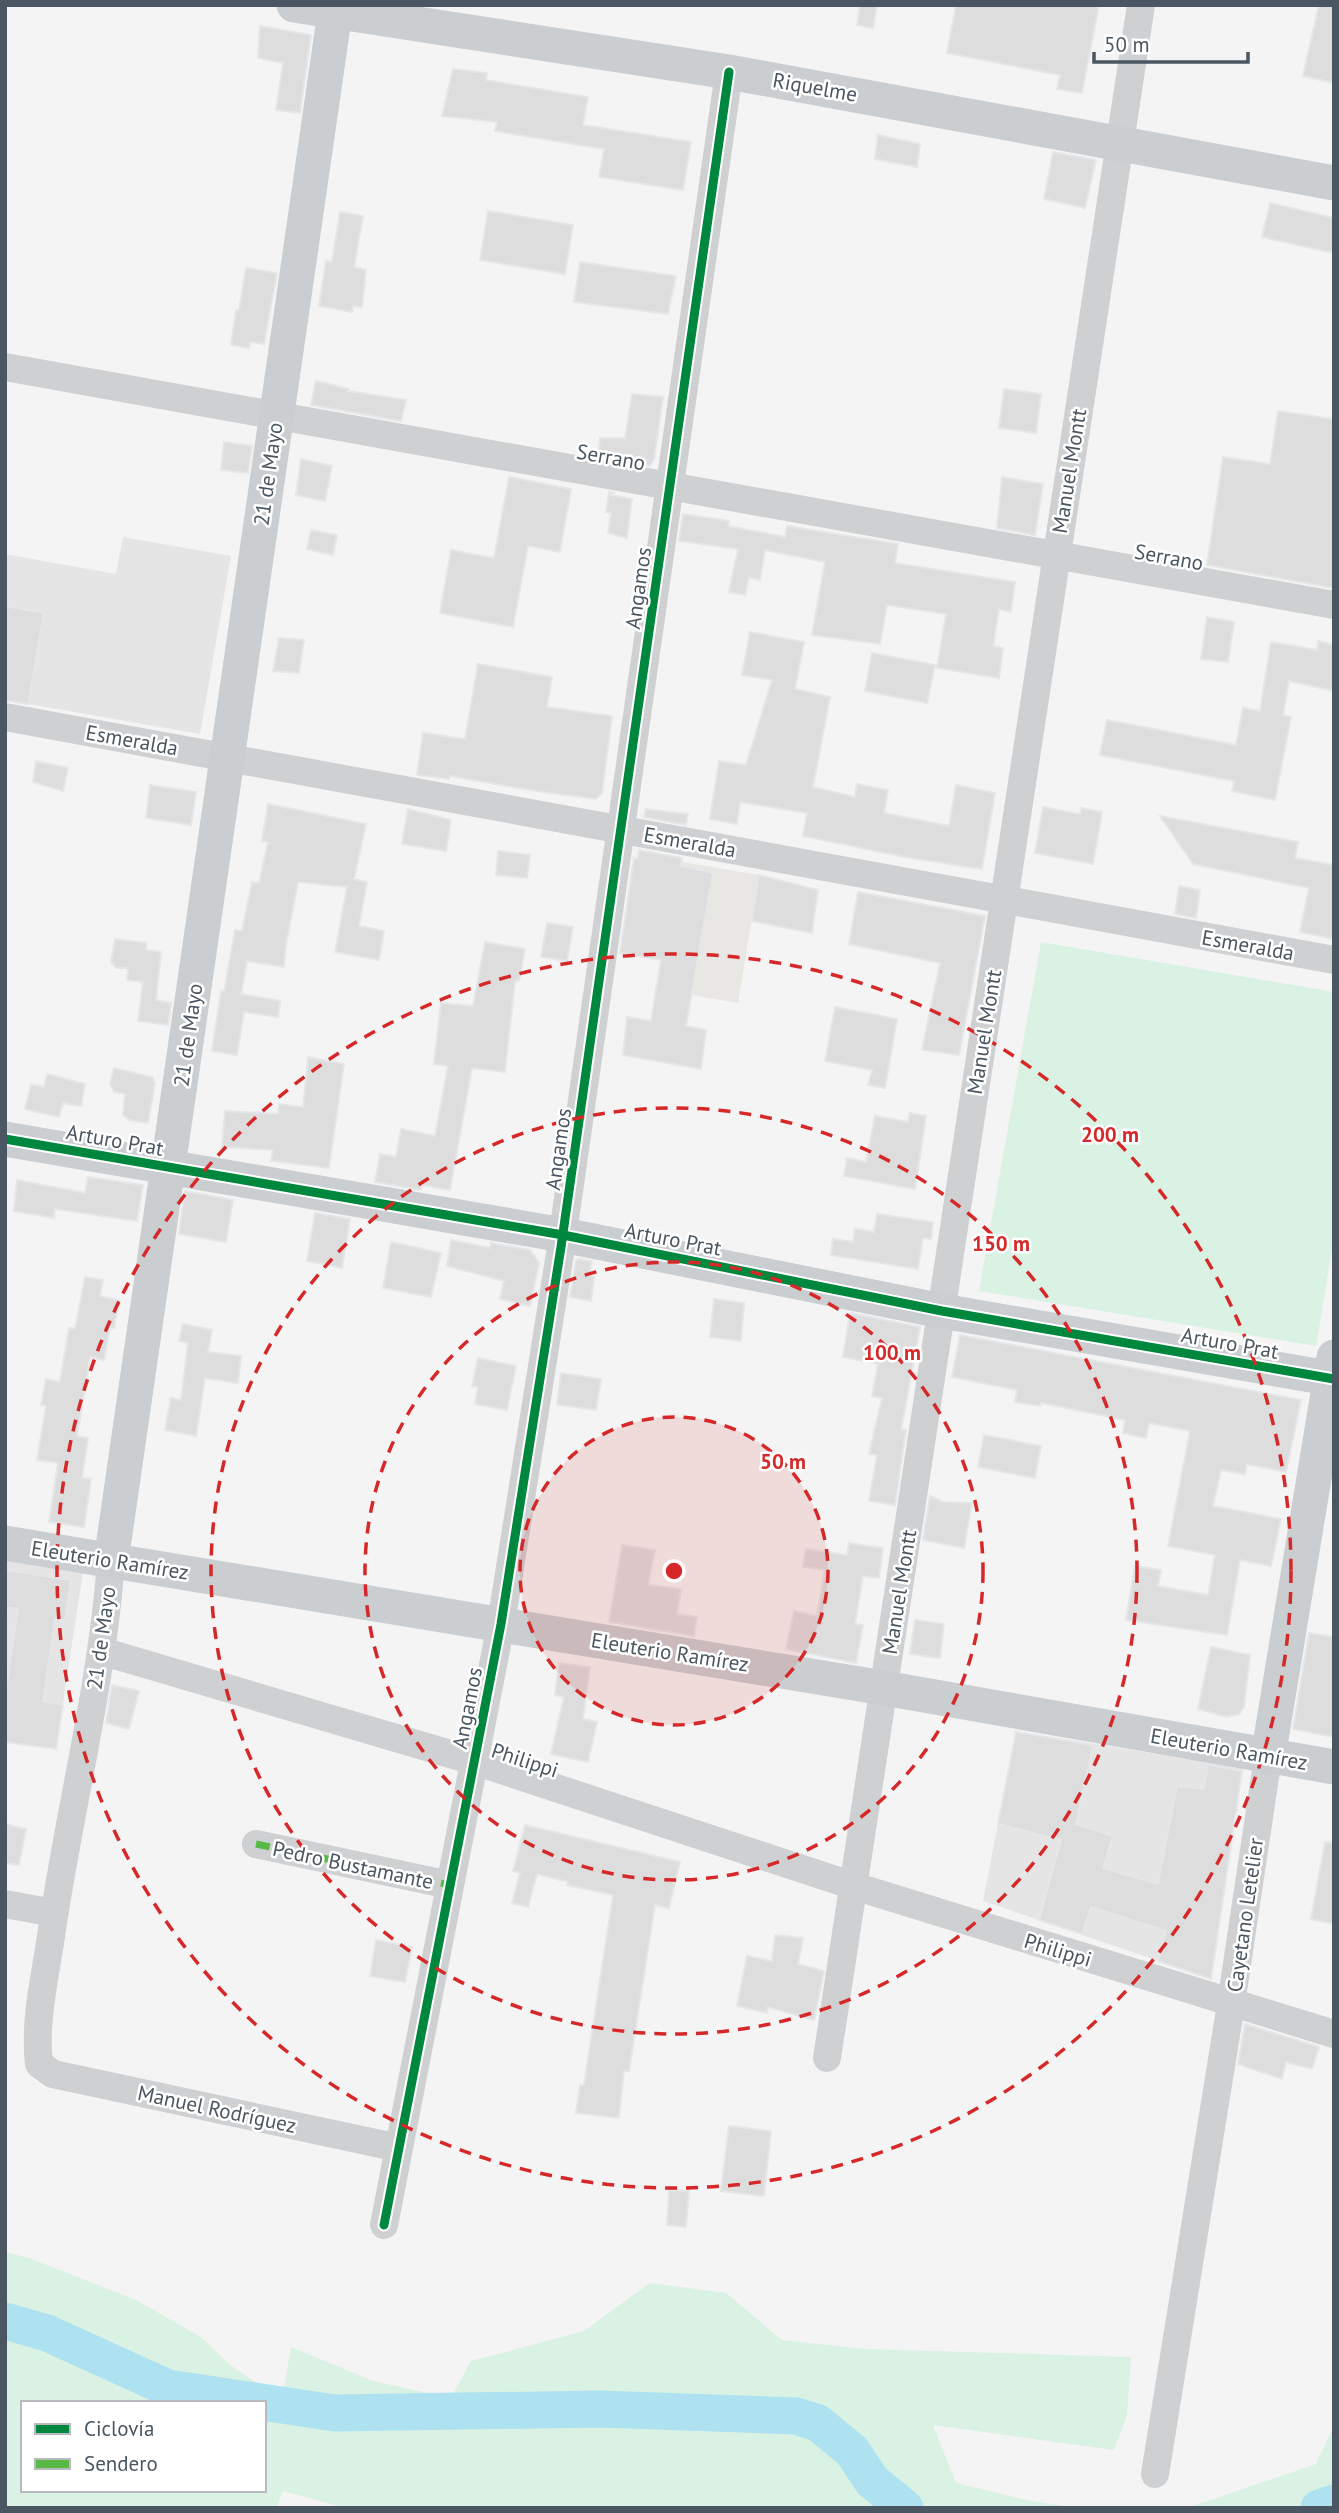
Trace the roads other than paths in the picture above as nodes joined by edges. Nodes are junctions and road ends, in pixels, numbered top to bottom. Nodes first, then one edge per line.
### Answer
1 (294, 5) edge
2 (1141, 5) edge
3 (335, 9) edge
4 (729, 72) junction
5 (1119, 143) junction
6 (1334, 183) edge
7 (5, 367) edge
8 (277, 416) junction
9 (670, 485) junction
10 (1056, 554) junction
11 (1334, 605) edge
12 (5, 717) edge
13 (228, 758) junction
14 (621, 830) junction
15 (1004, 900) junction
16 (1334, 960) edge
17 (5, 1139) edge
18 (168, 1167) junction
19 (563, 1235) junction
20 (942, 1311) junction
21 (1333, 1371) edge
22 (5, 1543) edge
23 (111, 1561) junction
24 (501, 1624) junction
25 (101, 1651) junction
26 (884, 1688) junction
27 (1268, 1757) junction
28 (474, 1761) junction
29 (1334, 1767) edge
30 (256, 1844) dead end
31 (450, 1885) junction
32 (855, 1886) junction
33 (5, 1904) edge
34 (54, 1913) junction
35 (1231, 2004) junction
36 (1334, 2034) edge
37 (827, 2058) dead end
38 (39, 2064) joint
39 (399, 2148) junction
40 (384, 2225) dead end
41 (1155, 2474) dead end

1 - 3 main road, Riquelme
2 - 5 street, Manuel Montt
3 - 4 main road, Riquelme
3 - 8 main road, 21 de Mayo
4 - 5 main road, Riquelme
4 - 9 street, Angamos
5 - 6 main road, Riquelme
5 - 10 street, Manuel Montt
7 - 8 street, Serrano
8 - 9 street, Serrano
8 - 13 main road, 21 de Mayo
9 - 10 street, Serrano
9 - 14 street, Angamos
10 - 11 street, Serrano
10 - 15 street, Manuel Montt
12 - 13 street, Esmeralda
13 - 14 street, Esmeralda
13 - 18 main road, 21 de Mayo
14 - 15 street, Esmeralda
14 - 19 street, Angamos
15 - 16 street, Esmeralda
15 - 20 street, Manuel Montt
17 - 18 main road, Arturo Prat
18 - 19 main road, Arturo Prat
18 - 23 main road, 21 de Mayo
19 - 20 main road, Arturo Prat
19 - 24 street, Angamos
20 - 21 main road, Arturo Prat
20 - 26 street, Manuel Montt
21 - 27 main road, Cayetano Letelier
22 - 23 main road, Eleuterio Ramírez
23 - 24 main road, Eleuterio Ramírez
23 - 25 street, 21 de Mayo
24 - 26 main road, Eleuterio Ramírez
24 - 28 street, Angamos
25 - 28 street, Philippi
25 - 34 street, 21 de Mayo
26 - 27 main road, Eleuterio Ramírez
26 - 32 street, Manuel Montt
27 - 29 main road, Eleuterio Ramírez
27 - 35 street, Cayetano Letelier
28 - 31 street, Angamos
28 - 32 street, Philippi
30 - 31 street, Pedro Bustamante
31 - 39 street, Angamos
32 - 35 street, Philippi
32 - 37 street, Manuel Montt
33 - 34 street
34 - 38 street, 21 de Mayo
35 - 36 street, Philippi
35 - 41 street, Cayetano Letelier
38 - 39 street, Manuel Rodríguez
39 - 40 street, Angamos

